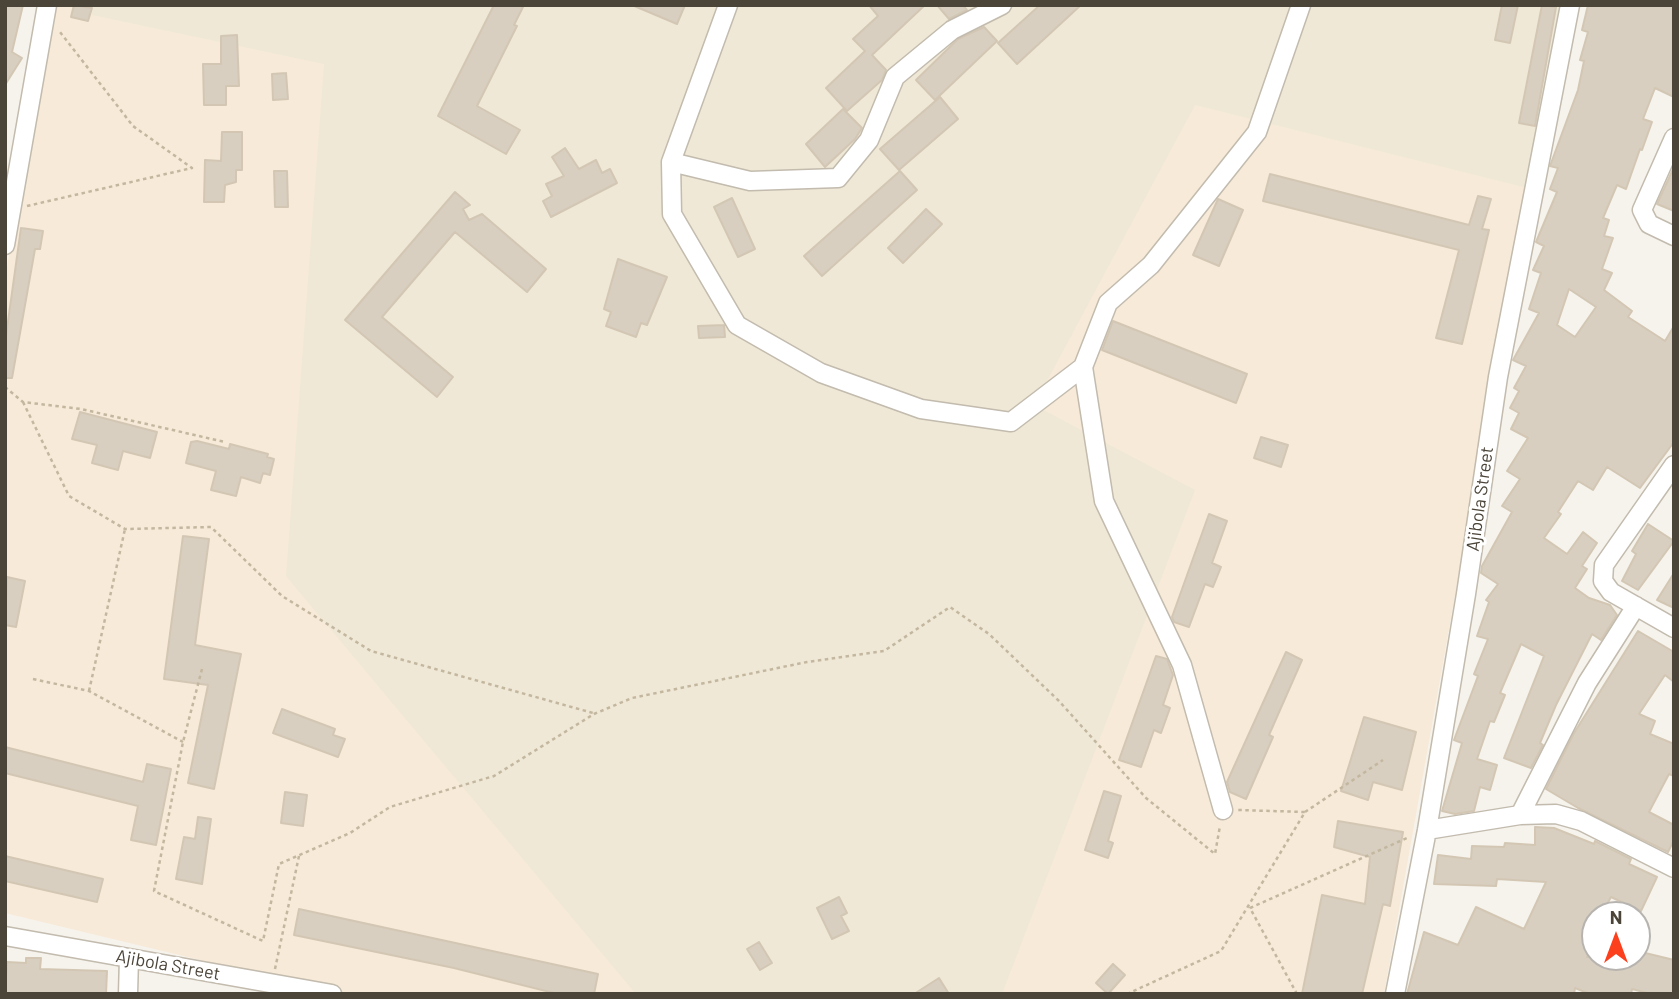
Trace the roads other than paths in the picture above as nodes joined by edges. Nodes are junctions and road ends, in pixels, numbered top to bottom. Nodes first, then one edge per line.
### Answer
1 (728, 5) edge
2 (1002, 5) edge
3 (1301, 5) edge
4 (1570, 5) edge
5 (46, 9) edge
6 (1674, 138) edge
7 (671, 162) junction
8 (1674, 236) edge
9 (5, 245) edge
10 (1083, 367) junction
11 (1674, 465) edge
12 (1636, 606) junction
13 (1674, 628) edge
14 (1223, 810) road end
15 (1520, 815) junction
16 (1427, 830) junction
17 (1673, 868) edge
18 (5, 936) edge
19 (130, 958) junction
20 (303, 991) edge
21 (128, 994) edge
22 (332, 994) edge
23 (1395, 994) edge

1 - 7 street
2 - 7 street
3 - 10 street
4 - 16 street, Ajibola Street
5 - 9 street
6 - 8 street
7 - 10 street
10 - 14 street
11 - 12 street
12 - 13 street
12 - 15 street
15 - 16 street
15 - 17 street
16 - 23 street, Ajibola Street
18 - 19 street, Ajibola Street
19 - 20 street, Ajibola Street
19 - 21 street
20 - 22 street, Ajibola Street

